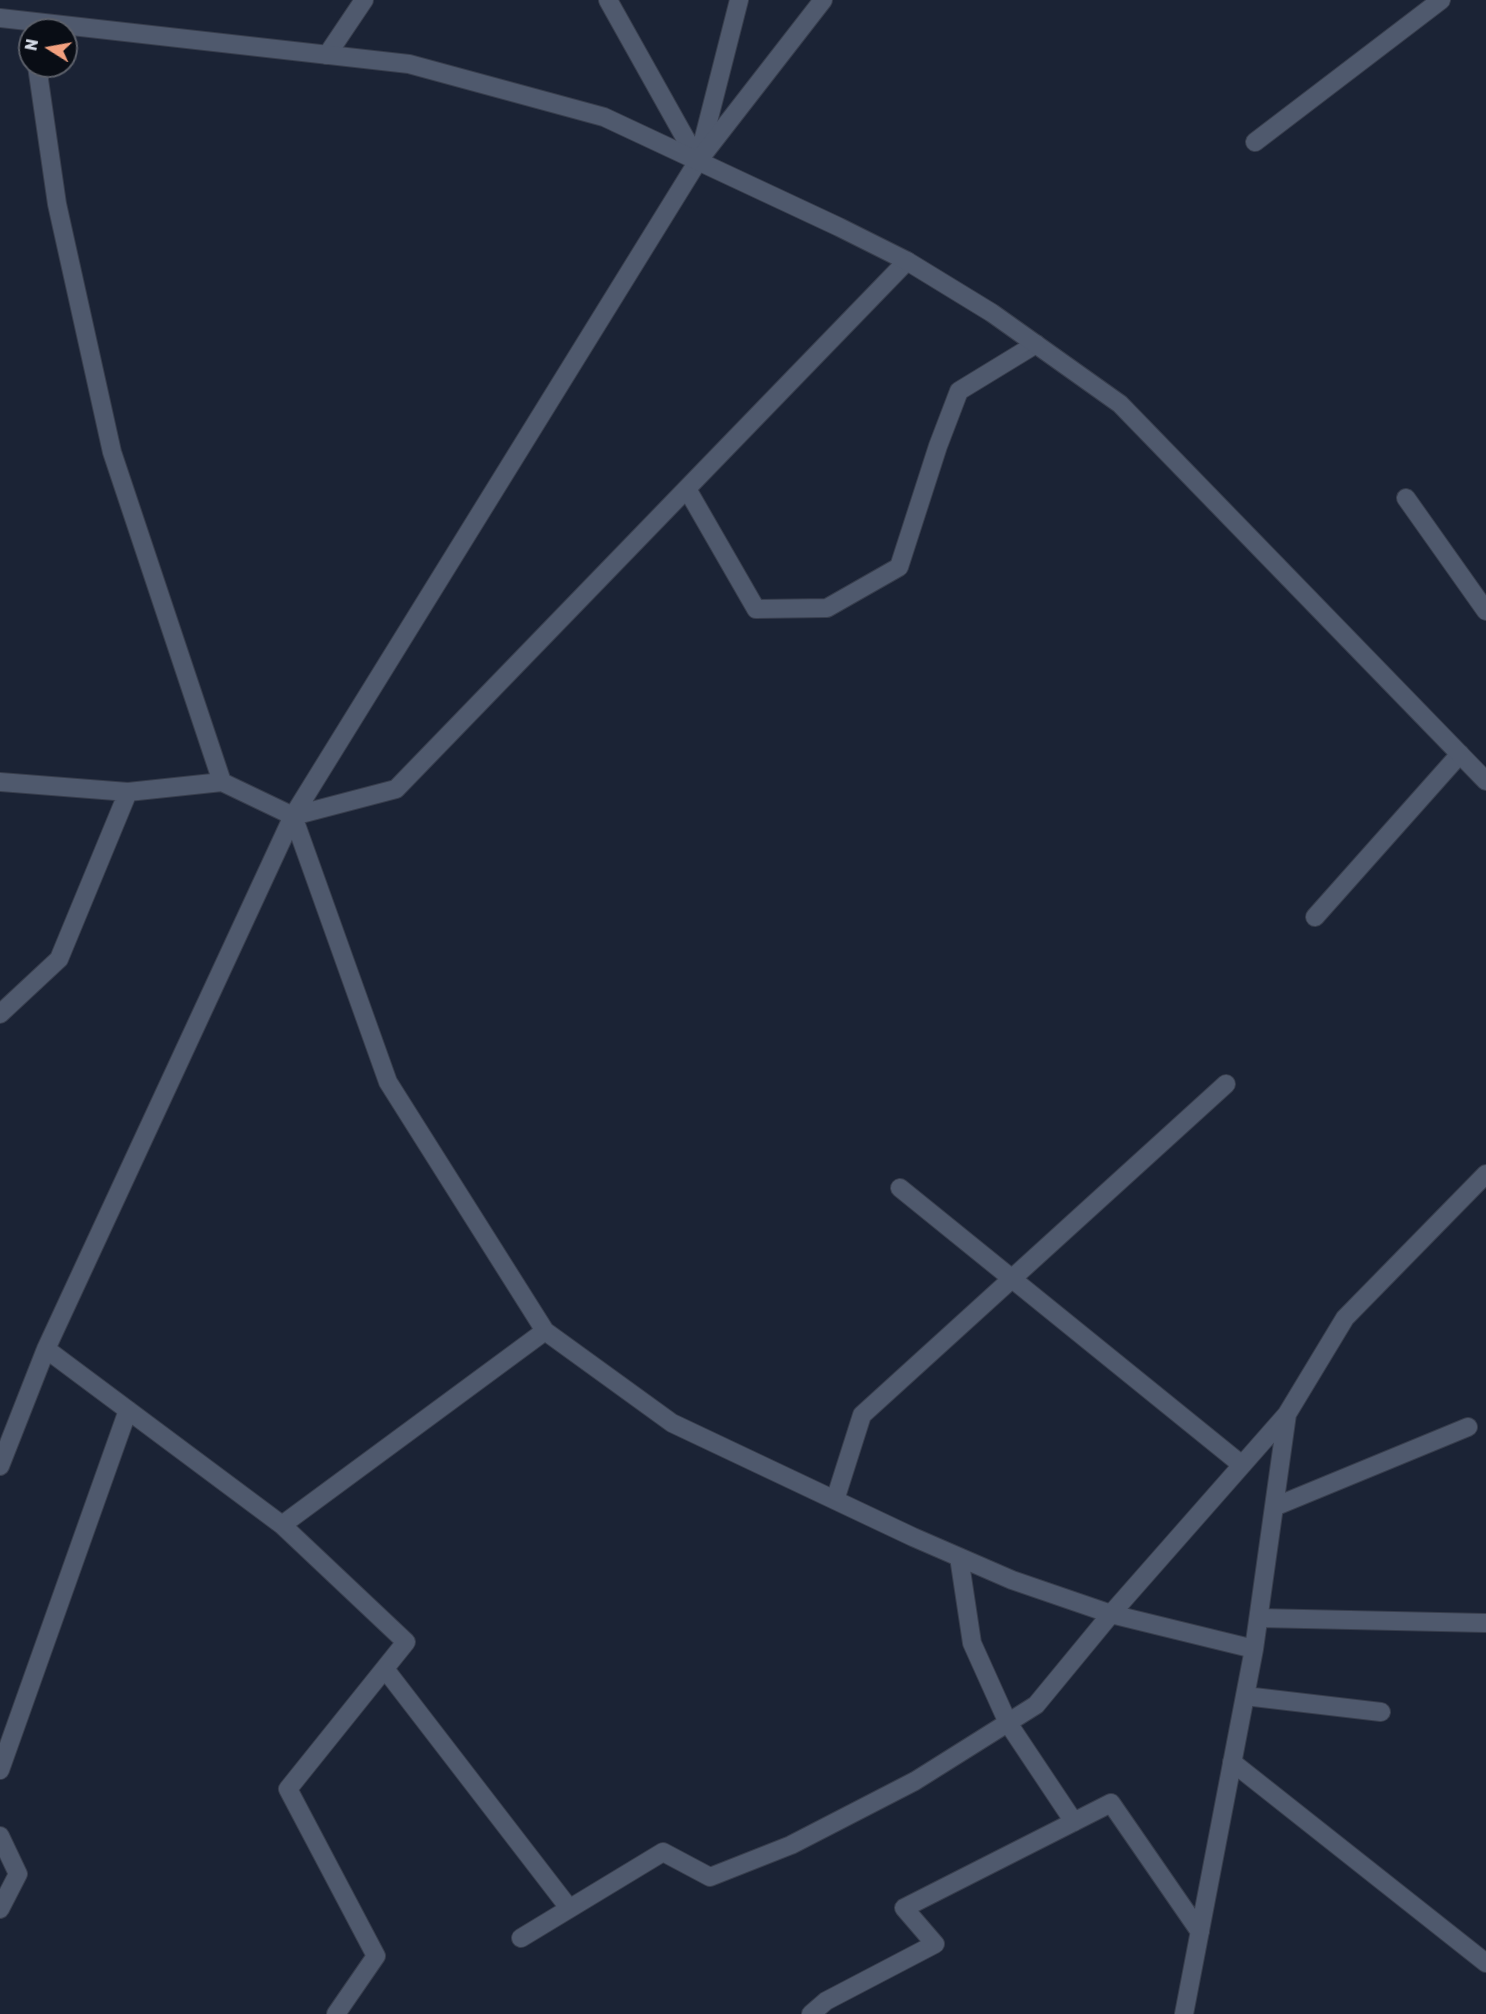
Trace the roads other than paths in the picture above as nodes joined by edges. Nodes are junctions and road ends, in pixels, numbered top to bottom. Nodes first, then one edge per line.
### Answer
1 (364, 0) edge
2 (608, 0) edge
3 (739, 0) edge
4 (823, 0) edge
5 (1441, 0) edge
6 (0, 18) edge
7 (18, 23) edge
8 (78, 31) edge
9 (327, 55) junction
10 (39, 78) edge
11 (1255, 142) dead end
12 (698, 161) junction
13 (908, 261) junction
14 (1036, 344) junction
15 (687, 489) junction
16 (1406, 498) dead end
17 (1486, 611) edge
18 (1461, 754) junction
19 (1486, 781) edge
20 (0, 782) edge
21 (222, 782) junction
22 (128, 792) junction
23 (293, 816) junction
24 (1315, 917) dead end
25 (0, 1014) edge
26 (1226, 1084) dead end
27 (1486, 1174) edge
28 (900, 1188) dead end
29 (1012, 1279) junction
30 (545, 1331) junction
31 (46, 1349) junction
32 (128, 1410) junction
33 (1287, 1414) junction
34 (1468, 1427) dead end
35 (1242, 1465) junction
36 (0, 1466) edge
37 (835, 1500) junction
38 (1274, 1507) junction
39 (282, 1525) junction
40 (960, 1557) junction
41 (1111, 1614) junction
42 (1258, 1618) junction
43 (1486, 1623) edge
44 (1254, 1649) junction
45 (385, 1669) junction
46 (1245, 1696) junction
47 (1381, 1712) dead end
48 (1008, 1723) junction
49 (1232, 1762) junction
50 (0, 1770) edge
51 (1074, 1822) junction
52 (0, 1836) edge
53 (569, 1908) junction
54 (0, 1909) edge
55 (1200, 1932) junction
56 (521, 1938) dead end
57 (1486, 1963) edge
58 (336, 2014) edge
59 (811, 2014) edge
60 (1184, 2014) edge

1 - 9 street
2 - 12 street
3 - 12 street
4 - 12 street
5 - 11 street
6 - 7 street
8 - 9 street
9 - 12 street
10 - 21 street
12 - 13 street
12 - 23 street
13 - 14 street
13 - 15 street
14 - 15 street
14 - 18 street
15 - 23 street
16 - 17 street
18 - 19 street
18 - 24 street
20 - 22 street
21 - 22 street
21 - 23 street
22 - 25 street
23 - 30 street
23 - 31 street
26 - 29 street
27 - 33 street
28 - 29 street
29 - 35 street
29 - 37 street
30 - 37 street
30 - 39 street
31 - 32 street
31 - 36 street
32 - 39 street
32 - 50 street
33 - 35 street
33 - 38 street
34 - 38 street
35 - 41 street
37 - 40 street
38 - 42 street
39 - 45 street
40 - 41 street
40 - 48 street
41 - 44 street
41 - 48 street
42 - 43 street
42 - 44 street
44 - 46 street
45 - 53 street
45 - 58 street
46 - 47 street
46 - 49 street
48 - 51 street
48 - 53 street
49 - 55 street
49 - 57 street
51 - 55 street
51 - 59 street
52 - 54 street
53 - 56 street
55 - 60 street

